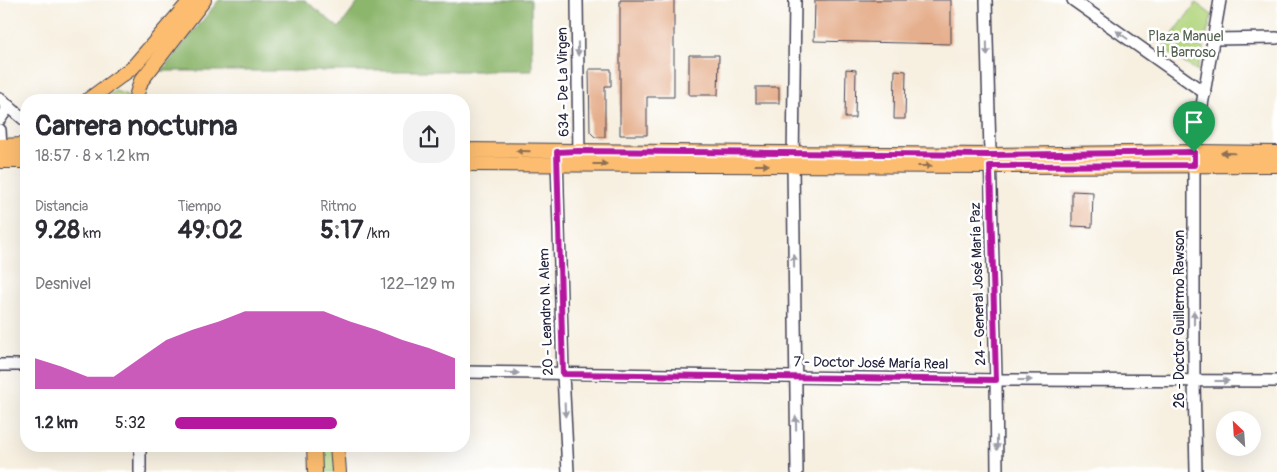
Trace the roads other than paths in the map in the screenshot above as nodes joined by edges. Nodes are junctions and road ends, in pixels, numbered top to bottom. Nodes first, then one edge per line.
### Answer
1 (190, 0) edge
2 (204, 0) edge
3 (577, 0) edge
4 (795, 0) edge
5 (986, 0) edge
6 (1073, 0) edge
7 (1220, 0) edge
8 (1277, 38) edge
9 (1214, 39) junction
10 (111, 84) junction
11 (1205, 93) junction
12 (97, 94) edge
13 (130, 94) edge
14 (137, 94) edge
15 (4, 102) edge
16 (20, 117) edge
17 (0, 120) edge
18 (0, 130) edge
19 (20, 144) edge
20 (0, 146) edge
21 (20, 147) edge
22 (470, 151) edge
23 (1277, 153) edge
24 (579, 158) junction
25 (557, 159) junction
26 (793, 159) junction
27 (1194, 159) junction
28 (0, 160) edge
29 (20, 161) edge
30 (989, 161) junction
31 (470, 164) edge
32 (1277, 165) edge
33 (0, 365) edge
34 (20, 365) edge
35 (470, 372) edge
36 (563, 374) junction
37 (795, 376) junction
38 (996, 380) junction
39 (1194, 381) junction
40 (1277, 381) edge
41 (140, 452) edge
42 (314, 452) edge
43 (338, 452) edge
44 (140, 472) edge
45 (315, 472) edge
46 (339, 472) edge
47 (568, 472) edge
48 (797, 472) edge
49 (997, 472) edge
50 (1196, 472) edge

1 - 10 main road
2 - 14 main road
3 -> 24 street, 634 - De La Virgen
4 - 26 street
5 -> 30 street, 24 - General José María Paz
11 -> 6 street
7 - 9 street, 26 - Doctor Guillermo Rawson
8 - 9 street
9 - 11 street, 26 - Doctor Guillermo Rawson
10 - 12 main road
10 - 13 main road
11 - 27 street, 26 - Doctor Guillermo Rawson
15 - 16 street
15 - 17 street
18 - 20 street
19 - 20 main road
21 - 28 main road
25 -> 22 main road
23 -> 27 main road
24 - 25 main road
24 - 26 main road
25 - 31 main road
25 - 36 street, 20 - Leandro N. Alem
26 - 30 main road
37 -> 26 street
27 - 30 main road
27 - 32 main road
39 -> 27 street, 26 - Doctor Guillermo Rawson
28 - 29 main road
30 - 38 street, 24 - General José María Paz
33 - 34 street
35 -> 36 street, 7 - Doctor José María Real
36 - 37 street, 7 - Doctor José María Real
36 -> 47 street, 20 - Leandro N. Alem
37 - 38 street, 7 - Doctor José María Real
48 -> 37 street
38 -> 39 street, 7 - Doctor José María Real
38 -> 49 street, 24 - General José María Paz
39 -> 40 street, 7 - Doctor José María Real
39 - 50 street, 26 - Doctor Guillermo Rawson
41 - 44 street
42 - 45 main road
43 - 46 main road

